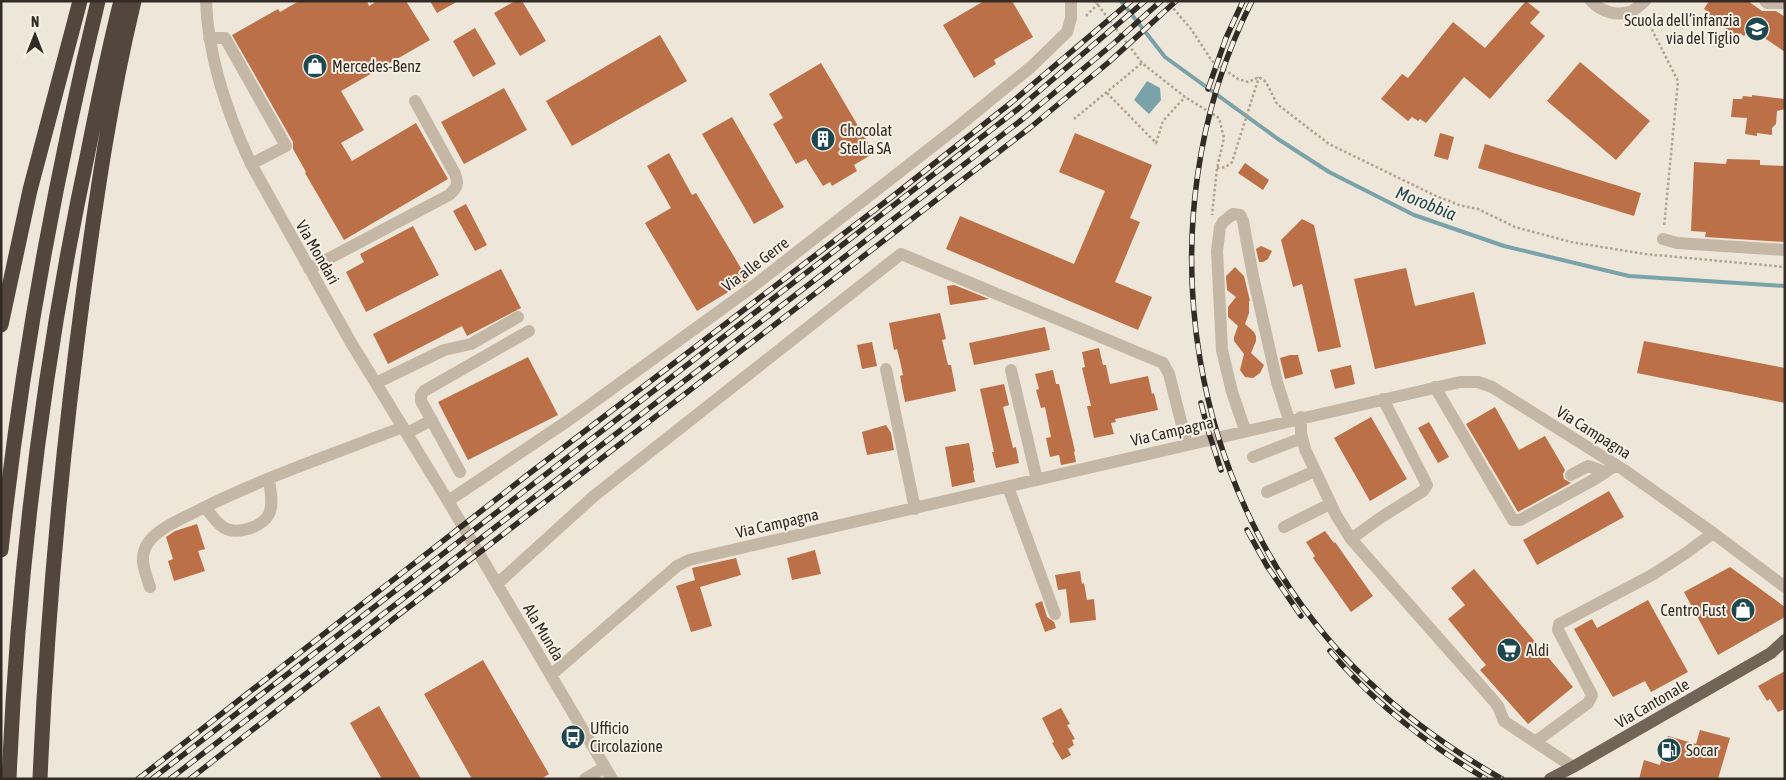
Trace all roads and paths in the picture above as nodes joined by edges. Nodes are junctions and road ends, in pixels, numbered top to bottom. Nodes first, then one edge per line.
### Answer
1 (80, 1) edge
2 (98, 1) edge
3 (121, 1) edge
4 (134, 1) edge
5 (206, 1) edge
6 (1071, 1) edge
7 (1095, 1) edge
8 (1101, 1) edge
9 (1167, 1) edge
10 (1592, 1) edge
11 (1765, 1) edge
12 (1642, 3) edge
13 (1785, 3) edge
14 (1086, 16) dead end
15 (210, 38) junction
16 (1142, 63) junction
17 (1258, 79) junction
18 (1108, 93) junction
19 (1186, 97) junction
20 (414, 101) dead end
21 (1074, 118) dead end
22 (251, 164) junction
23 (1216, 168) junction
24 (1212, 224) dead end
25 (1663, 239) junction
26 (1785, 250) edge
27 (1662, 256) junction
28 (1785, 267) edge
29 (309, 269) junction
30 (518, 317) dead end
31 (1, 325) edge
32 (529, 331) dead end
33 (886, 369) dead end
34 (1011, 370) dead end
35 (376, 383) junction
36 (1435, 387) junction
37 (1383, 399) junction
38 (1295, 419) junction
39 (432, 420) junction
40 (405, 430) junction
41 (1245, 430) junction
42 (1302, 438) junction
43 (1187, 445) junction
44 (1253, 457) dead end
45 (1611, 469) junction
46 (1315, 471) junction
47 (460, 472) dead end
48 (1570, 475) dead end
49 (269, 479) junction
50 (1036, 480) junction
51 (1008, 487) junction
52 (1267, 492) dead end
53 (448, 501) junction
54 (1330, 504) junction
55 (205, 507) junction
56 (916, 509) junction
57 (1284, 527) dead end
58 (1713, 533) junction
59 (1351, 539) junction
60 (1, 550) edge
61 (1783, 582) edge
62 (497, 584) junction
63 (150, 587) dead end
64 (1055, 614) dead end
65 (1785, 640) edge
66 (1785, 650) edge
67 (1771, 653) junction
68 (551, 675) junction
69 (1535, 742) junction
70 (605, 767) junction
71 (1573, 767) junction
72 (8, 779) edge
73 (40, 779) edge
74 (584, 779) edge
75 (612, 779) edge
76 (1550, 779) edge

1 - 31 highway
2 - 60 highway
3 - 72 highway
4 - 73 highway
5 - 15 street, Via Mondari
6 - 53 street, Via alle Gerre
7 - 16 path
8 - 14 path, bridge
9 - 17 path
10 - 12 street
11 - 13 street
12 - 25 path
15 - 22 street, Via Mondari
15 - 22 street
16 - 18 path
16 - 19 path
17 - 23 path
17 - 27 path
18 - 19 path
18 - 21 path
19 - 23 path
20 - 29 street
22 - 29 street, Via Mondari
23 - 24 path
25 - 26 street
25 - 27 path
27 - 28 path
29 - 35 street, Via Mondari
30 - 35 street
32 - 39 street
33 - 56 street
34 - 50 street
35 - 40 street, Via Mondari
36 - 37 street, Via Campagna
36 - 45 street, Via Campagna
36 - 45 street
37 - 38 street, Via Campagna
37 - 59 street
38 - 41 street, Via Campagna
38 - 41 street
38 - 42 street
39 - 40 street
39 - 47 street
40 - 49 street
40 - 53 street, Via Mondari
41 - 43 street, Via Campagna
42 - 44 street
42 - 46 street
43 - 50 street, Via Campagna
43 - 62 street
45 - 48 street
45 - 58 street, Via Campagna
46 - 52 street
46 - 54 street
49 - 55 street
49 - 55 street
50 - 51 street, Via Campagna
51 - 56 street, Via Campagna
51 - 64 street
53 - 62 street, Ala Munda
54 - 57 street
54 - 59 street
55 - 63 street
56 - 68 street, Via Campagna
58 - 61 street, Via Campagna
58 - 69 street
59 - 69 street
62 - 68 street, Ala Munda
65 - 67 main road, Via Cantonale
66 - 67 main road, Via Cantonale
67 - 71 main road, Via Cantonale
68 - 70 street, Ala Munda
69 - 71 street
70 - 74 street
70 - 75 street, Ala Munda
71 - 76 main road, Via Cantonale

